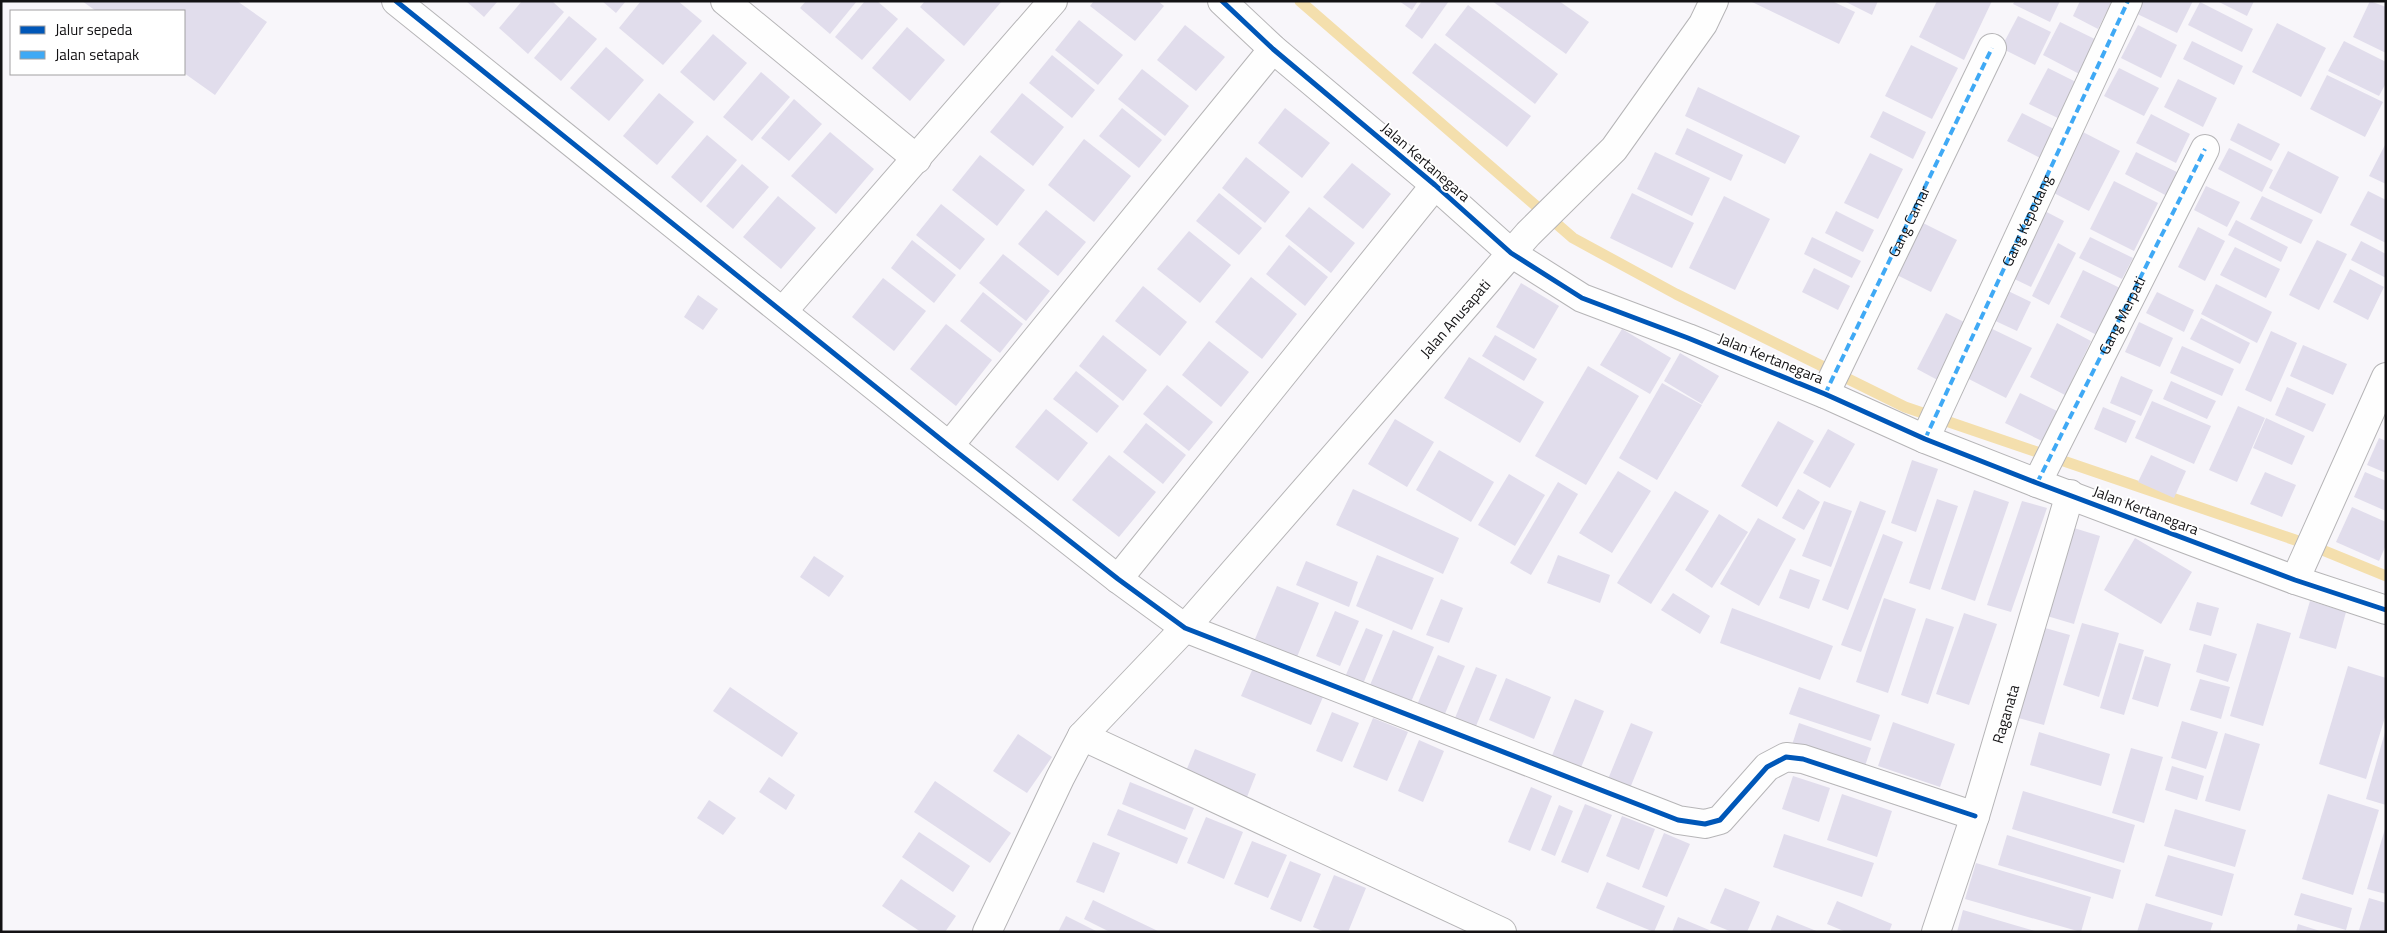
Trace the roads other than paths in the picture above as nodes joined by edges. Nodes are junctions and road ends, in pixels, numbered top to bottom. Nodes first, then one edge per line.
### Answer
1 (396, 1) edge
2 (725, 1) edge
3 (1053, 1) edge
4 (1222, 1) edge
5 (1714, 1) edge
6 (2128, 1) edge
7 (1992, 48) dead end
8 (1274, 50) junction
9 (2205, 149) dead end
10 (916, 159) junction
11 (1435, 185) junction
12 (1519, 244) junction
13 (783, 311) junction
14 (2386, 377) edge
15 (1831, 383) junction
16 (1932, 423) junction
17 (949, 446) junction
18 (2041, 476) junction
19 (2070, 494) junction
20 (2298, 572) junction
21 (1118, 579) junction
22 (2386, 610) edge
23 (1185, 628) junction
24 (1082, 736) junction
25 (1975, 816) junction
26 (987, 932) edge
27 (1502, 932) edge
28 (1936, 932) edge

1 - 13 street
2 - 10 street
3 - 10 street
4 - 8 street, Jalan Kertanegara
5 - 12 street, Jalan Anusapati
6 - 16 street, Gang Kepodang
7 - 15 street, Gang Camar
8 - 11 street, Jalan Kertanegara
8 - 17 street
9 - 18 street, Gang Merpati
10 - 13 street
11 - 12 street, Jalan Kertanegara
11 - 21 street
12 - 15 street, Jalan Kertanegara
12 - 23 street, Jalan Anusapati
13 - 17 street
14 - 20 street
15 - 16 street, Jalan Kertanegara
16 - 18 street, Jalan Kertanegara
17 - 21 street
18 - 19 street, Jalan Kertanegara
19 - 20 street, Jalan Kertanegara
19 - 25 street, Raganata
20 - 22 street, Jalan Kertanegara
21 - 23 street
23 - 24 street, Jalan Anusapati
23 - 25 street
24 - 26 street, Jalan Anusapati
24 - 27 street
25 - 28 street, Raganata

